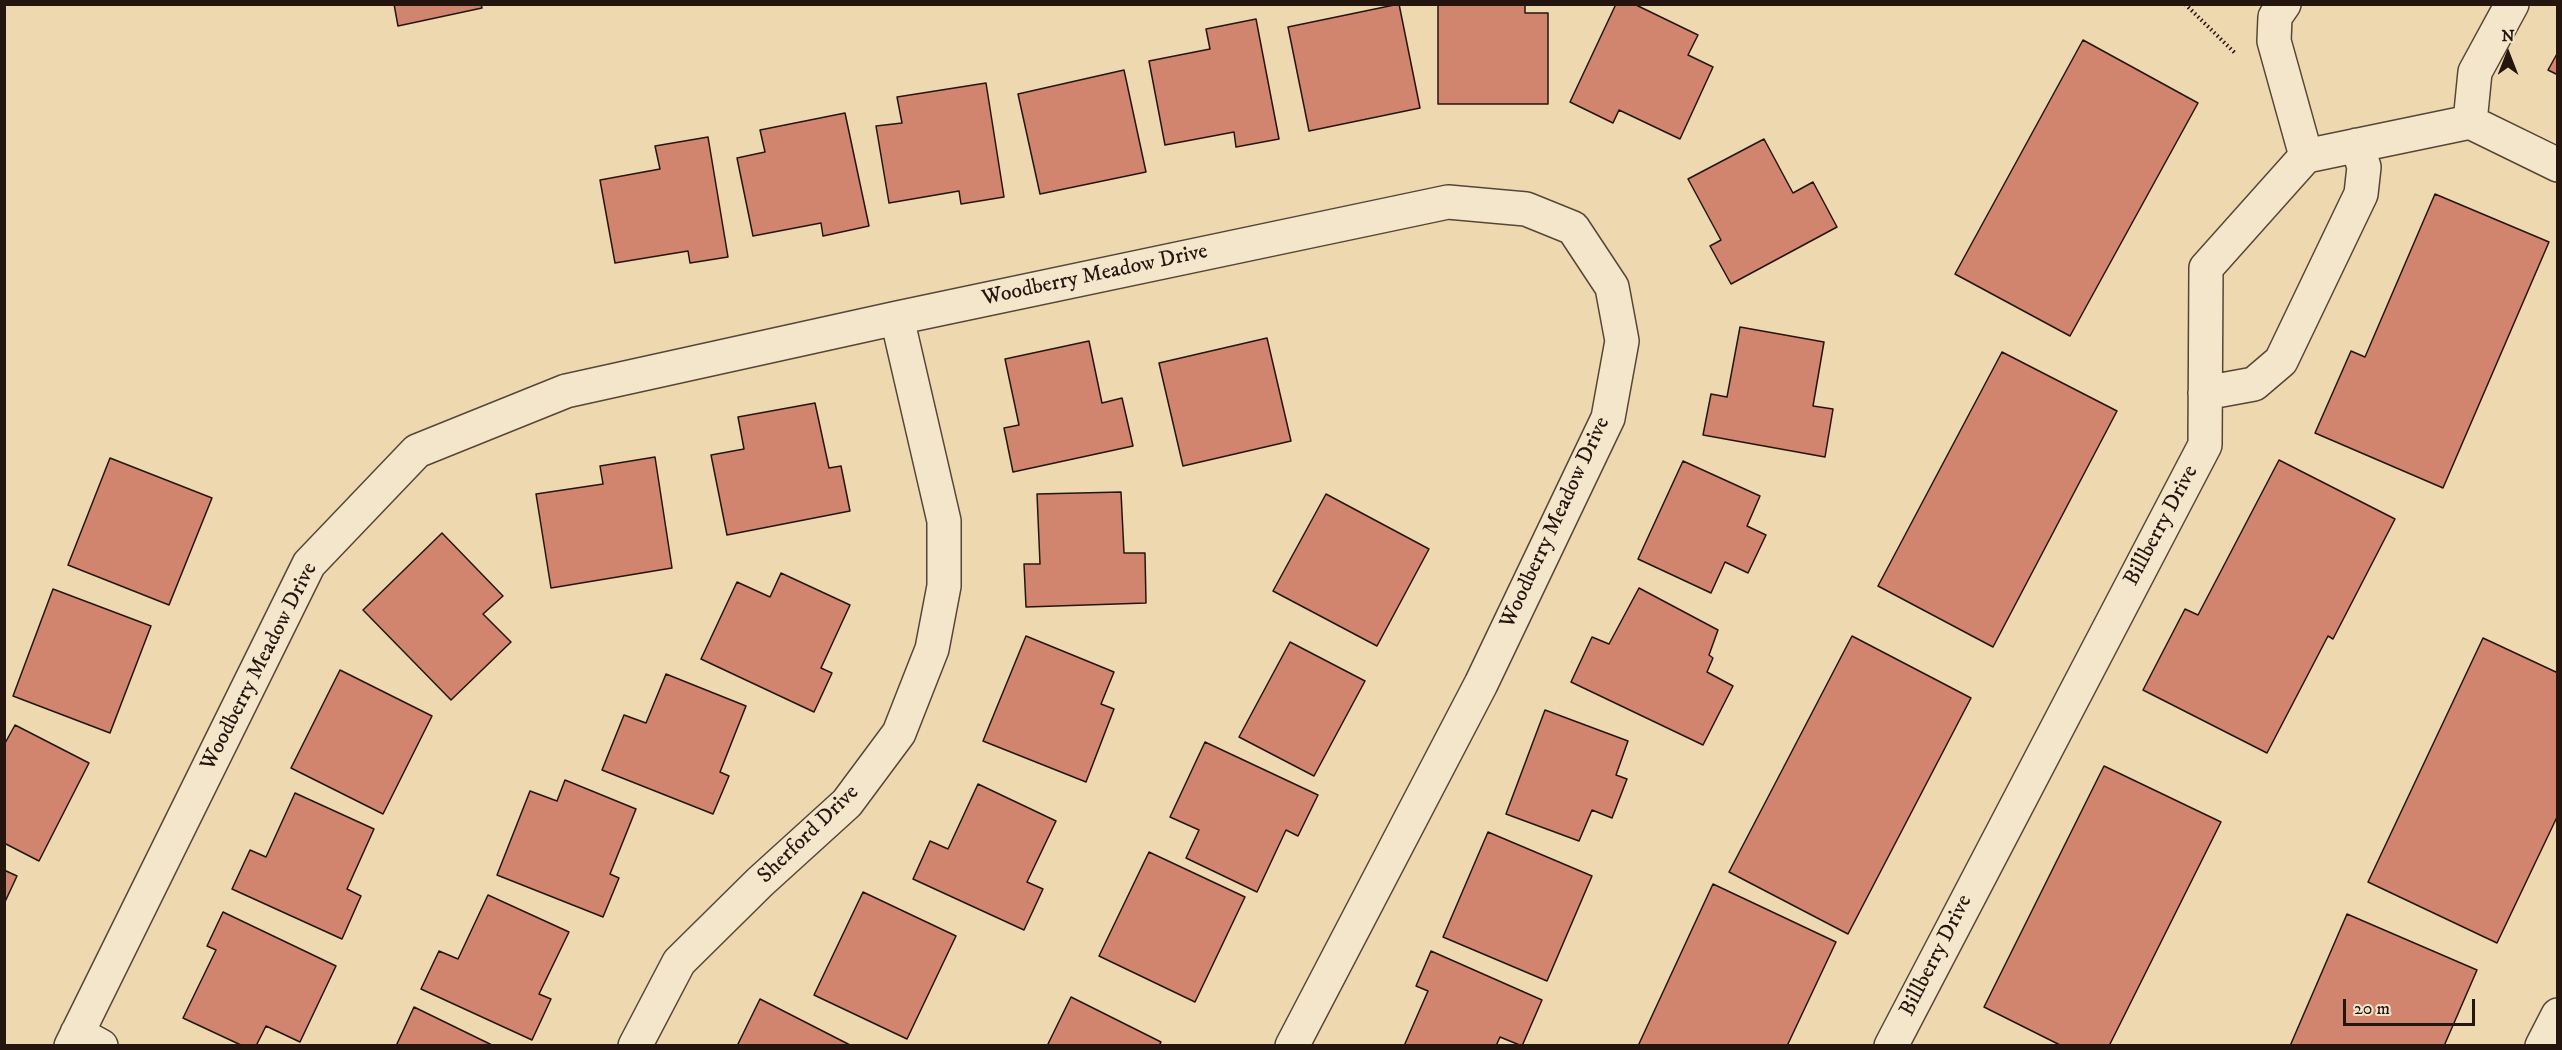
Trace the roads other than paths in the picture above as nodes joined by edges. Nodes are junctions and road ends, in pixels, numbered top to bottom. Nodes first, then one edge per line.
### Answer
1 (2284, 4) edge
2 (2512, 4) edge
3 (2470, 122) junction
4 (2357, 145) junction
5 (2306, 156) junction
6 (2558, 165) edge
7 (897, 318) junction
8 (2205, 393) junction
9 (2558, 1015) edge
10 (83, 1041) edge
11 (635, 1046) edge
12 (1292, 1046) edge
13 (1891, 1046) edge
14 (2542, 1046) edge

1 - 5 street
2 - 3 street
3 - 4 street
3 - 6 street
4 - 5 street
4 - 8 street
5 - 8 street, Billberry Drive
7 - 10 street, Woodberry Meadow Drive
7 - 11 street, Sherford Drive
7 - 12 street, Woodberry Meadow Drive
8 - 13 street, Billberry Drive
9 - 14 street

